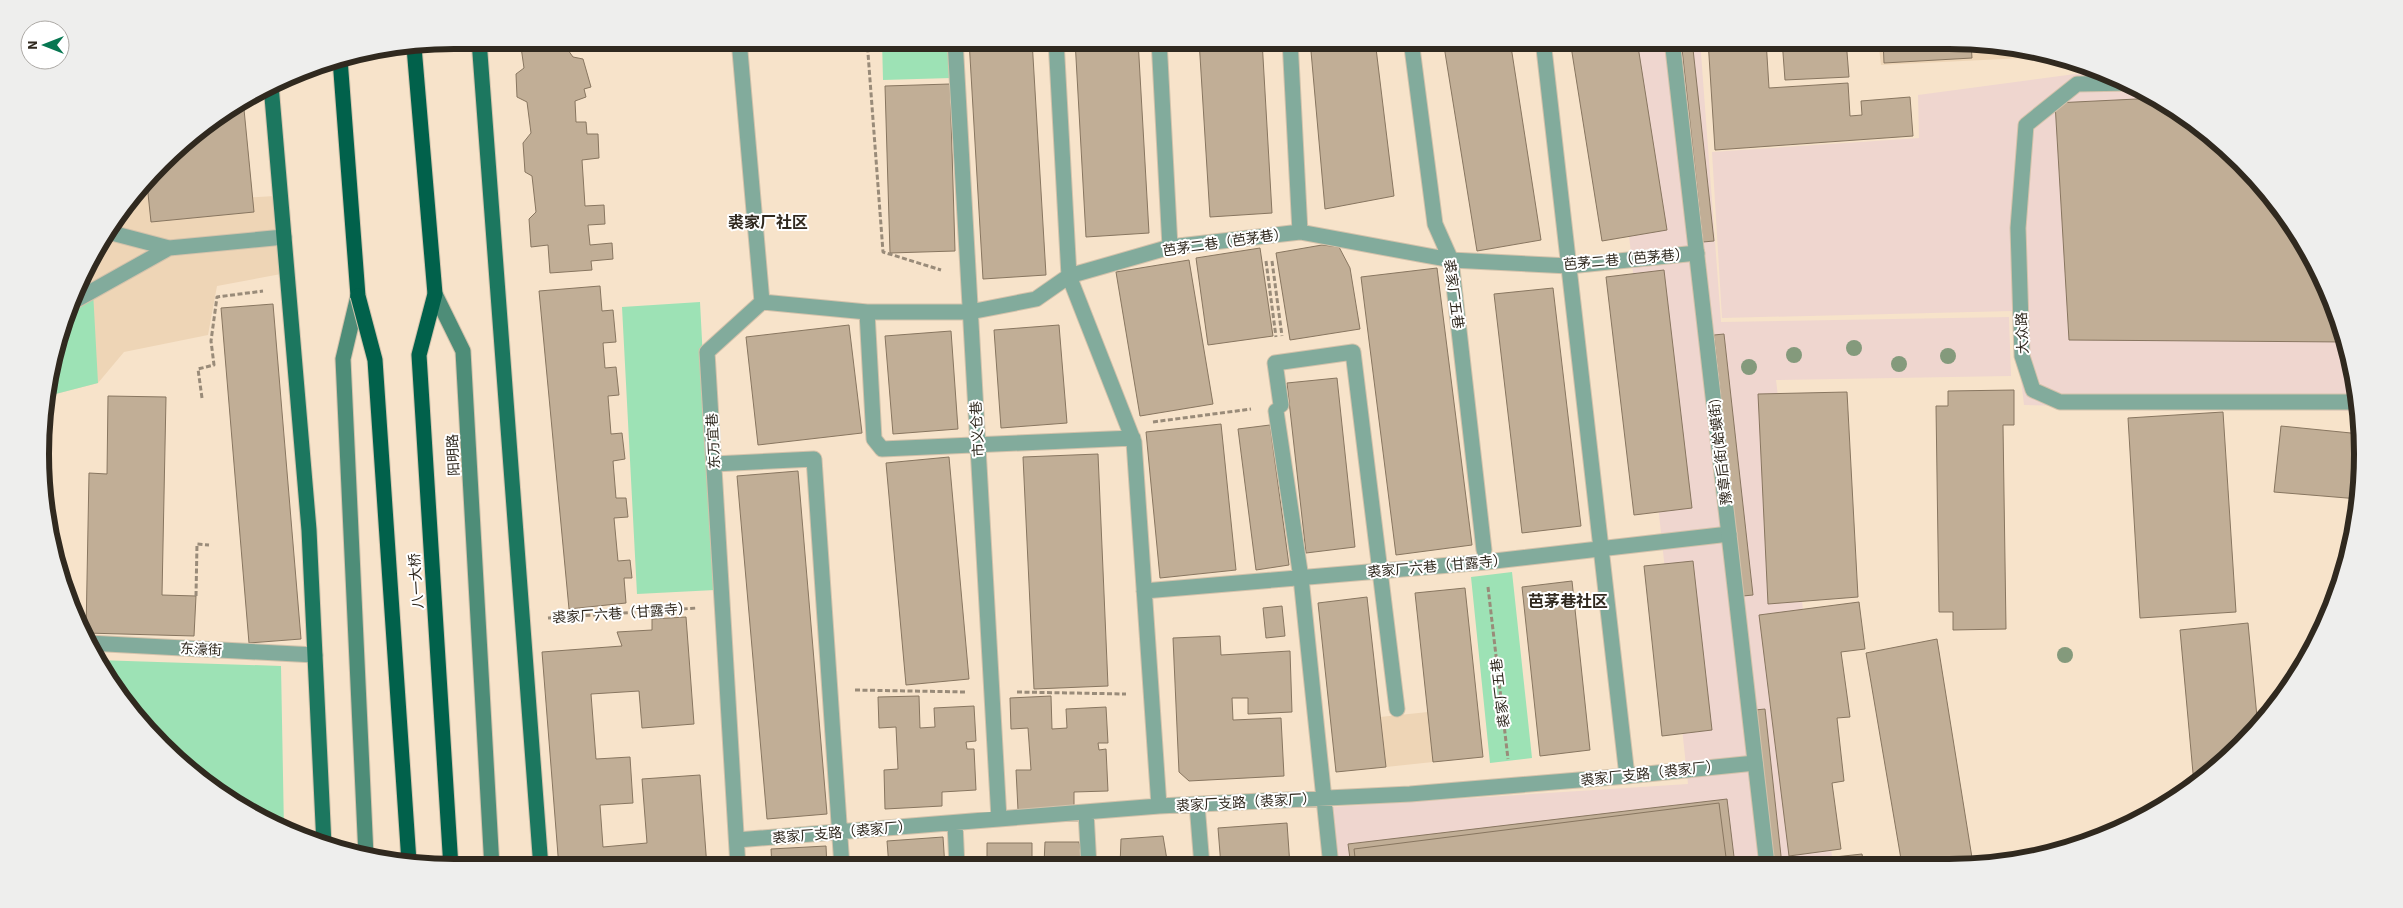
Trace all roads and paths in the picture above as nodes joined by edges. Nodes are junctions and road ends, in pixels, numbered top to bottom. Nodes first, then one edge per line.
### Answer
1 (480, 49) edge
2 (740, 49) edge
3 (868, 49) edge
4 (955, 49) edge
5 (1056, 49) edge
6 (1159, 49) edge
7 (1290, 49) edge
8 (1412, 49) edge
9 (1544, 49) edge
10 (1673, 49) edge
11 (414, 51) edge
12 (340, 65) edge
13 (2111, 83) edge
14 (272, 93) edge
15 (1300, 232) junction
16 (114, 234) edge
17 (1266, 236) junction
18 (284, 237) junction
19 (1170, 246) junction
20 (169, 248) junction
21 (1697, 253) junction
22 (1451, 260) junction
23 (1569, 266) junction
24 (1069, 276) junction
25 (968, 279) junction
26 (288, 288) junction
27 (435, 294) junction
28 (358, 296) junction
29 (80, 298) edge
30 (762, 302) junction
31 (867, 312) junction
32 (970, 312) junction
33 (202, 398) dead end
34 (2351, 402) edge
35 (1255, 409) dead end
36 (1130, 432) junction
37 (978, 445) junction
38 (714, 464) junction
39 (1729, 534) junction
40 (209, 545) dead end
41 (1601, 549) junction
42 (1484, 550) dead end
43 (1380, 571) junction
44 (1301, 578) junction
45 (1144, 591) junction
46 (1489, 593) dead end
47 (196, 596) dead end
48 (722, 606) junction
49 (523, 619) junction
50 (97, 644) edge
51 (315, 655) junction
52 (1397, 709) dead end
53 (1508, 763) dead end
54 (1755, 763) junction
55 (1627, 776) junction
56 (1325, 798) junction
57 (1197, 804) junction
58 (1159, 806) junction
59 (1086, 812) junction
60 (999, 819) junction
61 (955, 823) junction
62 (840, 832) junction
63 (324, 838) edge
64 (737, 840) junction
65 (366, 849) edge
66 (409, 857) edge
67 (450, 859) edge
68 (492, 859) edge
69 (540, 859) edge
70 (738, 859) edge
71 (842, 859) edge
72 (957, 859) edge
73 (1089, 859) edge
74 (1201, 859) edge
75 (1330, 859) edge
76 (1766, 859) edge

1 - 49 main road
2 - 30 street
3 - 25 path
4 - 25 street, 市义仓巷
5 - 24 street
6 - 19 street
7 - 15 street
8 - 22 street, 裘家厂五巷
9 - 23 street
10 - 21 street, 豫章后街(蛤蟆街)
11 - 27 highway, 阳明路
12 - 28 highway
13 - 34 street, 大众路
14 - 18 main road
15 - 17 street, 芭茅二巷（芭茅巷）
15 - 22 street, 芭茅二巷（芭茅巷）
16 - 20 street
17 - 17 path
17 - 19 street, 芭茅二巷（芭茅巷）
18 - 20 street
18 - 26 main road
19 - 24 street, 芭茅二巷（芭茅巷）
20 - 29 street
21 - 23 street, 芭茅二巷（芭茅巷）
21 - 39 street, 豫章后街(蛤蟆街)
22 - 23 street, 芭茅二巷（芭茅巷）
22 - 42 street, 裘家厂五巷
23 - 41 street
24 - 32 street, 芭茅二巷（芭茅巷）
24 - 36 street
25 - 32 street, 市义仓巷
26 - 33 path
26 - 51 main road
27 - 67 highway, 八一大桥
27 - 68 street, 阳明路
28 - 65 street
28 - 66 highway, 八一大桥, bridge
30 - 31 street, 芭茅二巷（芭茅巷）
30 - 38 street, 东万宜巷
31 - 32 street, 芭茅二巷（芭茅巷）
31 - 37 street
32 - 37 street, 市义仓巷
35 - 36 path
36 - 37 street
36 - 45 street
37 - 60 street, 市义仓巷
38 - 48 street, 东万宜巷
38 - 62 street
39 - 41 street, 裘家厂六巷（甘露寺）
39 - 54 street, 豫章后街(蛤蟆街)
40 - 47 path
41 - 43 street, 裘家厂六巷（甘露寺）
41 - 55 street
43 - 44 street, 裘家厂六巷（甘露寺）
43 - 44 street
43 - 52 street
44 - 45 street, 裘家厂六巷（甘露寺）
44 - 56 street
45 - 58 street
46 - 53 path, 裘家厂五巷
48 - 49 path, 裘家厂六巷（甘露寺）
48 - 64 street, 东万宜巷
49 - 69 main road
50 - 51 street, 东濠街
51 - 63 main road
54 - 55 street, 裘家厂支路（裘家厂）
54 - 76 street, 豫章后街(蛤蟆街)
55 - 56 street, 裘家厂支路（裘家厂）
56 - 57 street, 裘家厂支路（裘家厂）
56 - 75 street
57 - 58 street, 裘家厂支路（裘家厂）
57 - 74 street
58 - 59 street, 裘家厂支路（裘家厂）
59 - 60 street, 裘家厂支路（裘家厂）
59 - 73 street
60 - 61 street, 裘家厂支路（裘家厂）
61 - 62 street, 裘家厂支路（裘家厂）
61 - 72 street
62 - 64 street, 裘家厂支路（裘家厂）
62 - 71 street
64 - 70 street, 东万宜巷

